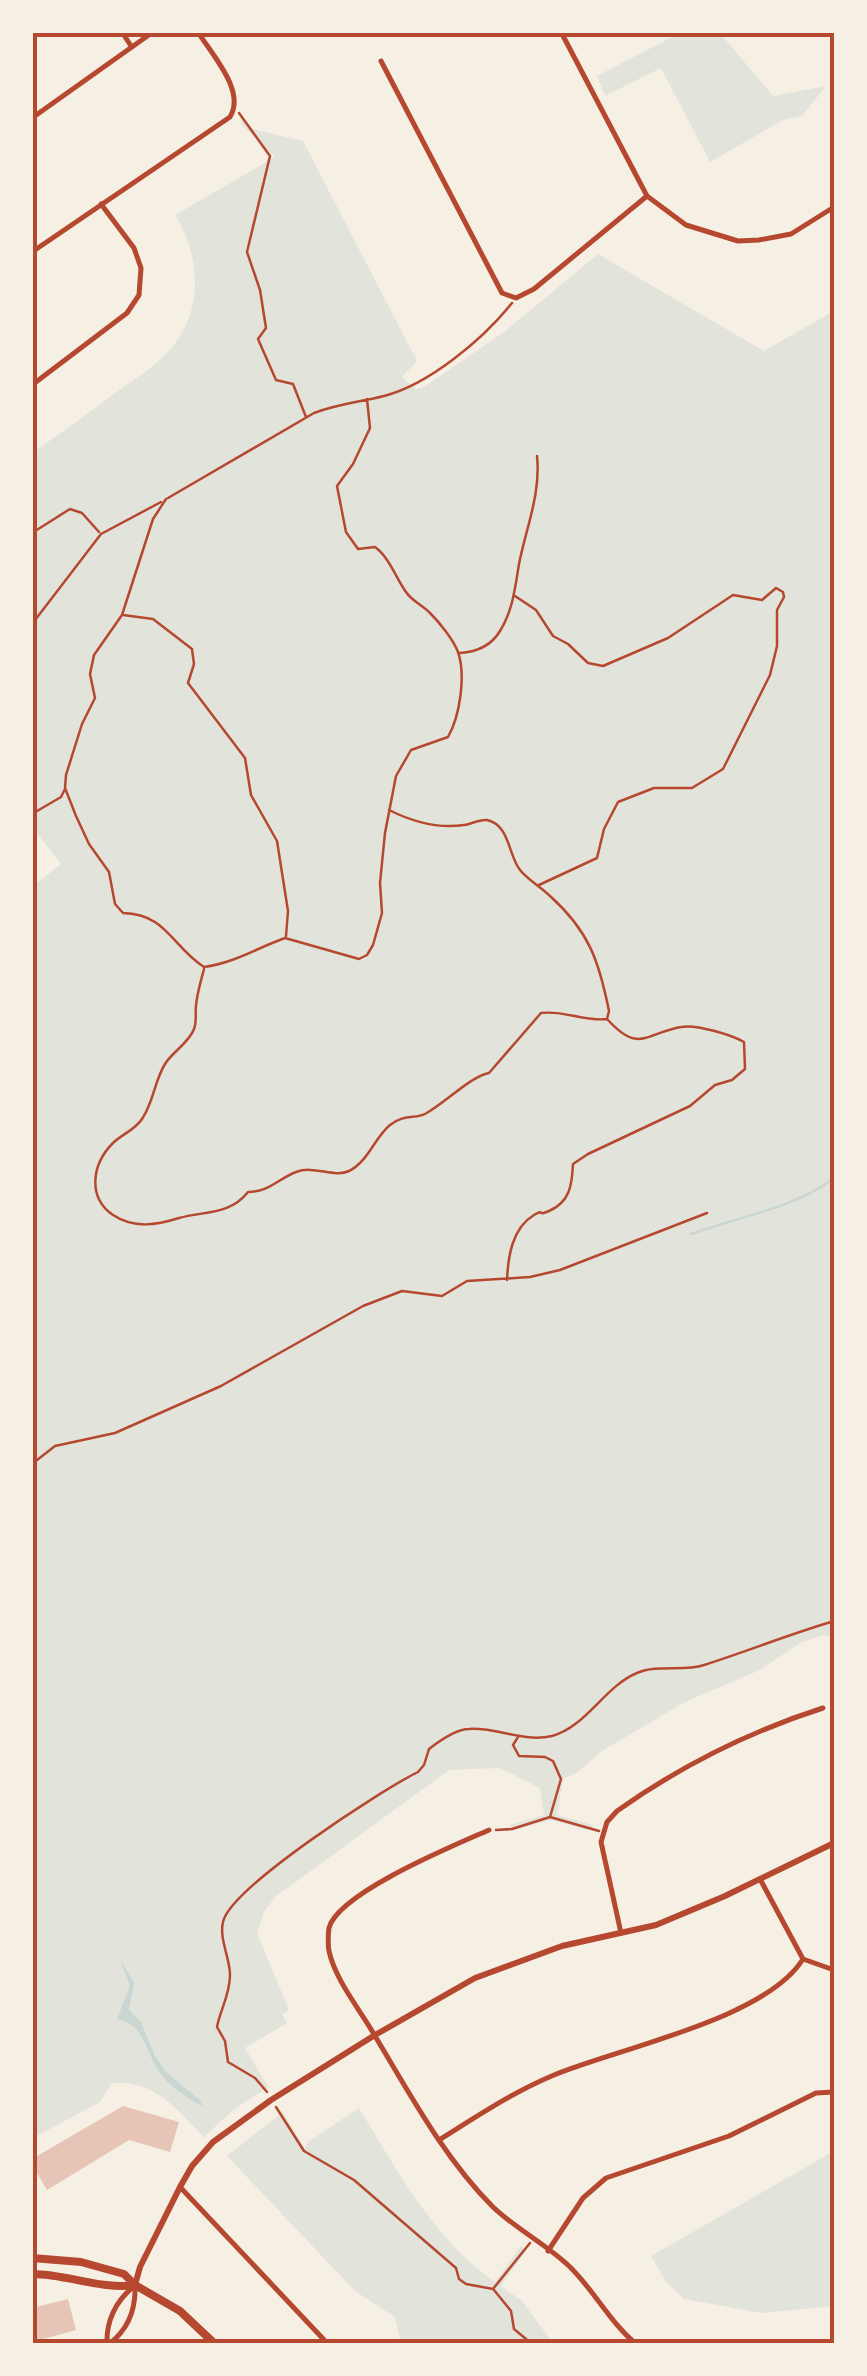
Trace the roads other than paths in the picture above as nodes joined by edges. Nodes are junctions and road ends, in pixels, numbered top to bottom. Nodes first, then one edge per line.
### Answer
1 (122, 32) edge
2 (153, 32) edge
3 (198, 32) edge
4 (561, 32) edge
5 (131, 46) junction
6 (381, 61) dead end
7 (32, 118) edge
8 (647, 196) junction
9 (100, 204) junction
10 (834, 207) edge
11 (32, 252) edge
12 (32, 386) edge
13 (824, 1708) dead end
14 (489, 1830) road end
15 (834, 1842) edge
16 (760, 1879) junction
17 (621, 1933) junction
18 (803, 1959) junction
19 (834, 1970) edge
20 (374, 2035) junction
21 (834, 2092) edge
22 (439, 2140) junction
23 (180, 2186) junction
24 (548, 2251) junction
25 (32, 2258) edge
26 (32, 2274) edge
27 (135, 2285) junction
28 (108, 2344) edge
29 (215, 2344) edge
30 (328, 2344) edge
31 (636, 2344) edge

1 - 5 street
2 - 5 street
3 - 9 street
4 - 8 street
5 - 7 street
6 - 8 street
8 - 10 street
9 - 11 street
9 - 12 street
13 - 17 street
14 - 20 street
15 - 16 street
16 - 17 street
16 - 18 street
17 - 20 street
18 - 19 street
18 - 22 street
20 - 22 street
20 - 23 street
21 - 24 street
22 - 24 street
23 - 27 street
23 - 30 street
24 - 31 street
25 - 27 main road
26 - 27 main road
27 - 28 street
27 - 28 street
27 - 29 main road

